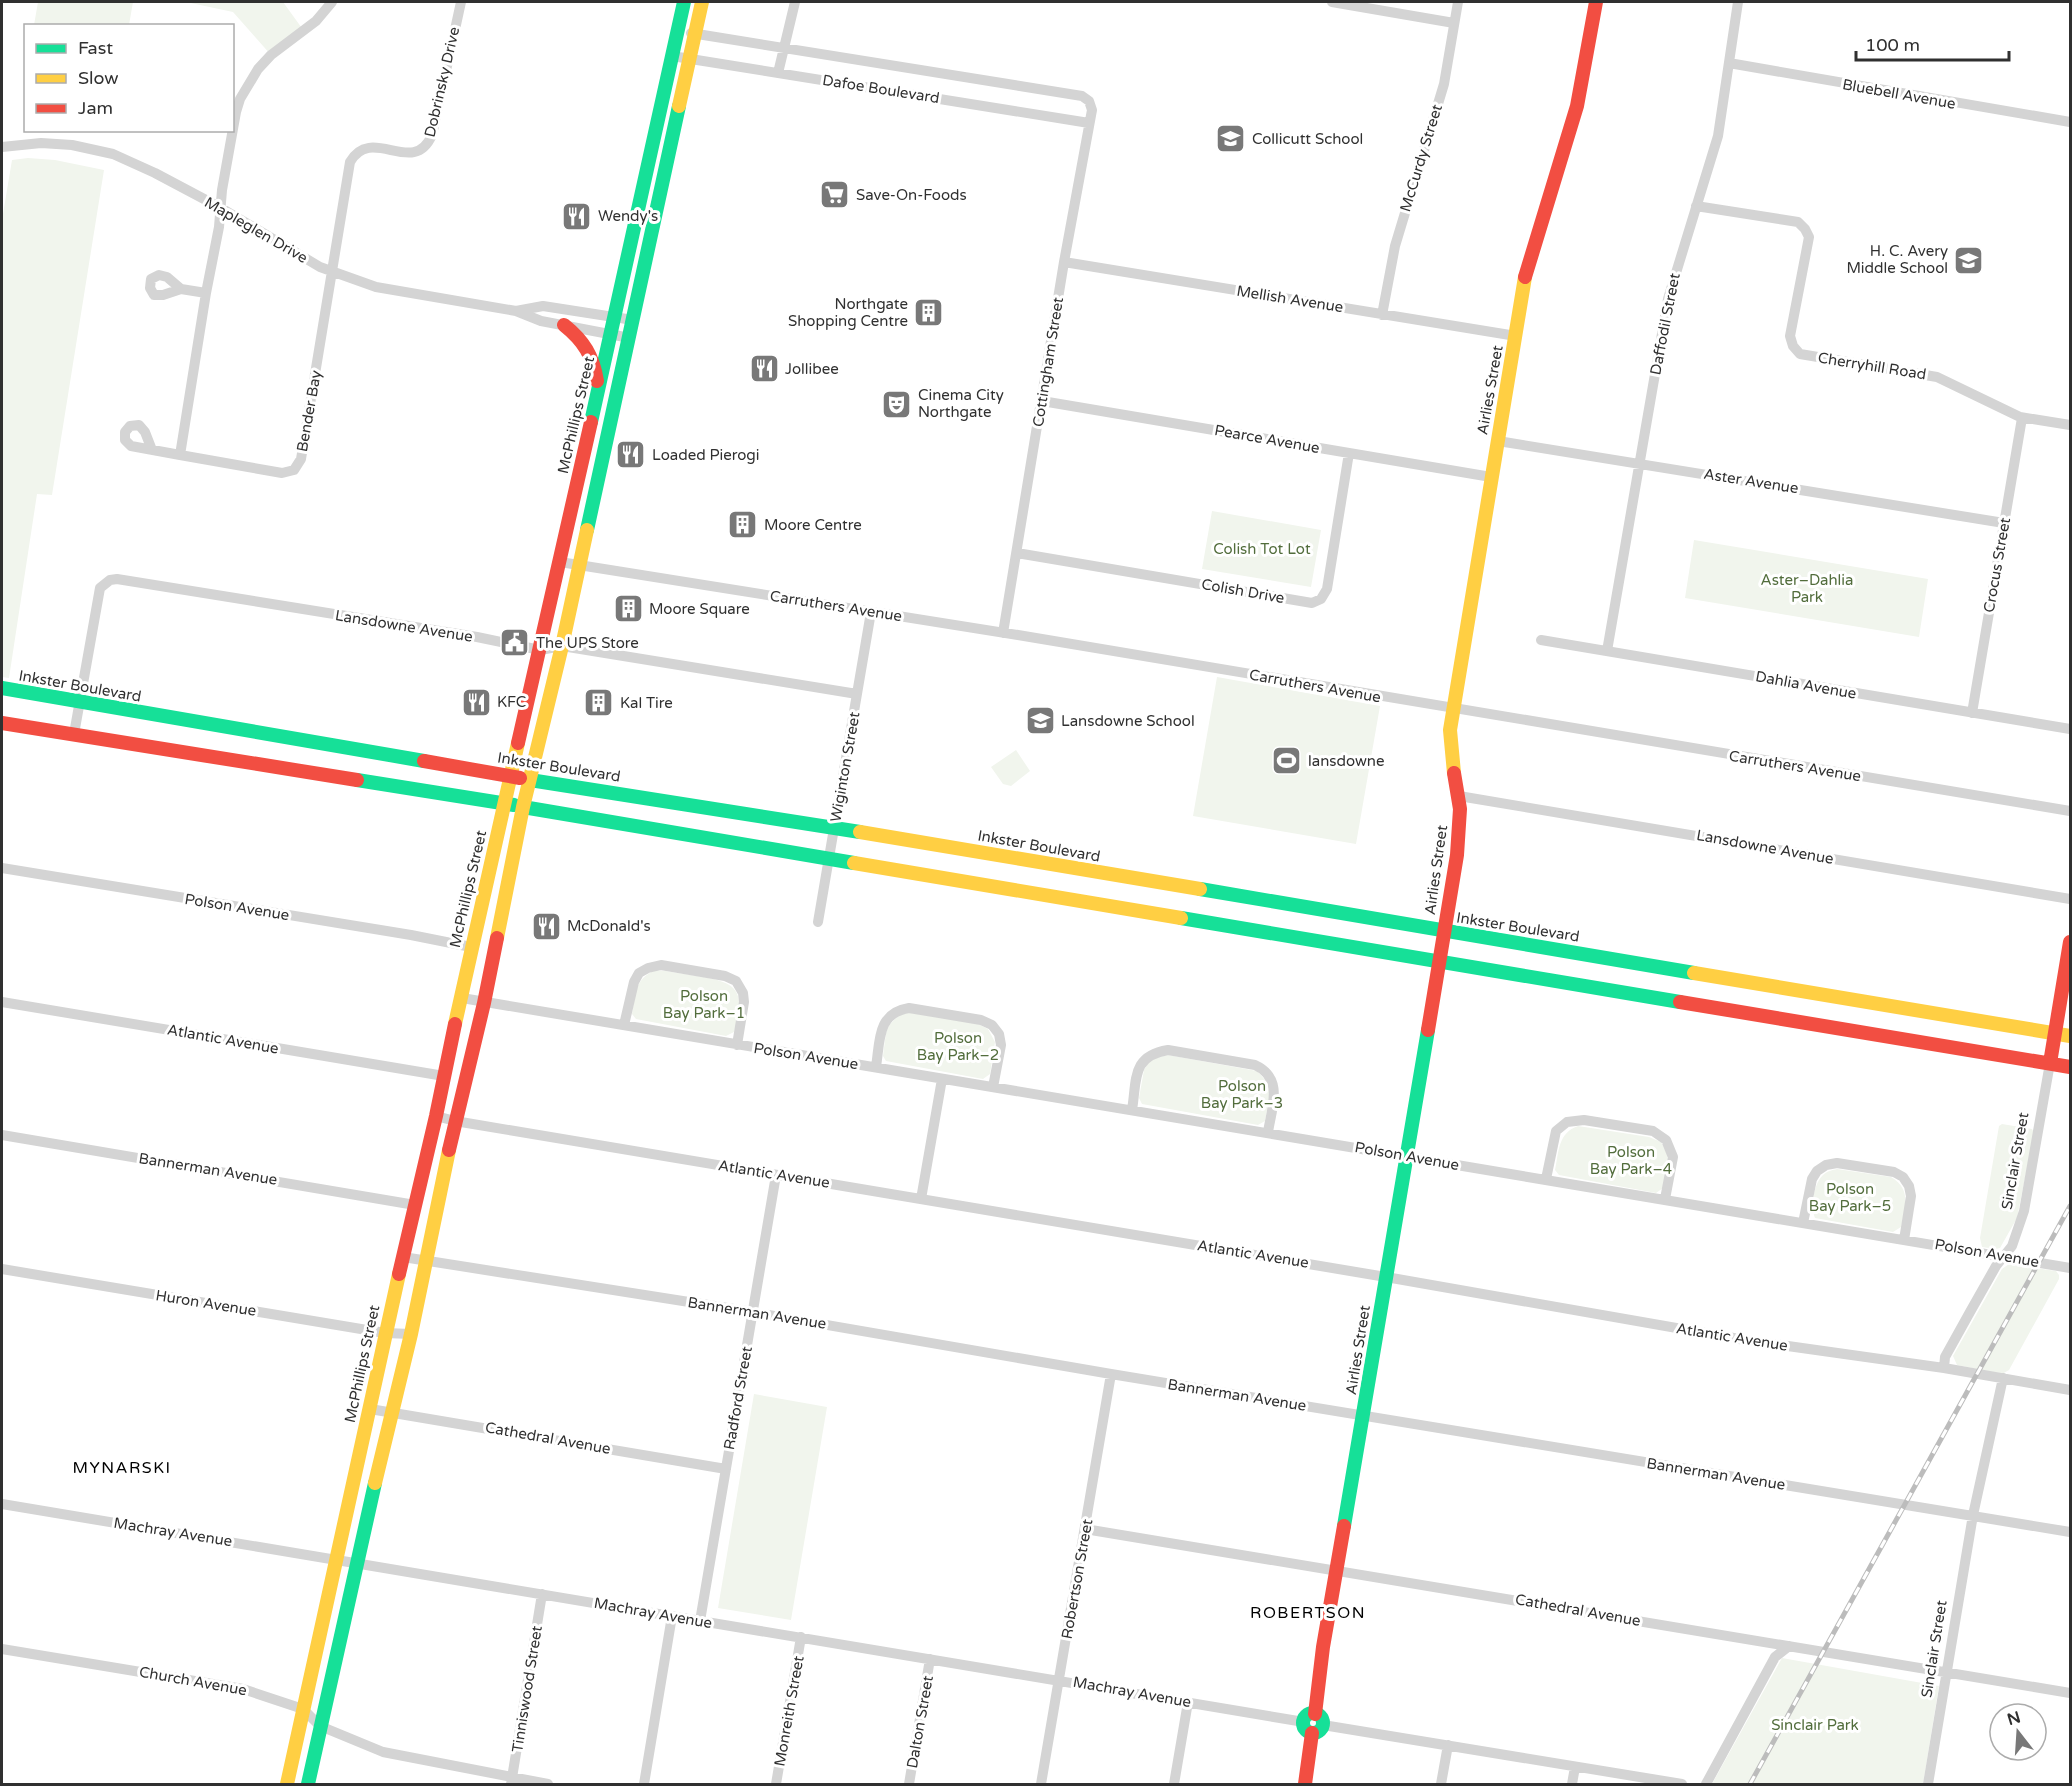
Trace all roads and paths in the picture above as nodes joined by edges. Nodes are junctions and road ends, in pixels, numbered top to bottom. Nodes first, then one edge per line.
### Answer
1 (332, 2) edge
2 (461, 2) edge
3 (684, 2) edge
4 (702, 2) edge
5 (795, 2) edge
6 (1332, 2) edge
7 (1458, 2) edge
8 (1596, 2) edge
9 (1738, 2) edge
10 (1454, 22) junction
11 (678, 31) junction
12 (695, 34) junction
13 (784, 48) junction
14 (672, 56) junction
15 (690, 58) junction
16 (1729, 63) junction
17 (778, 73) junction
18 (1082, 96) joint
19 (236, 97) edge
20 (2070, 122) edge
21 (1089, 123) junction
22 (234, 125) edge
23 (233, 132) edge
24 (2, 147) edge
25 (1696, 206) junction
26 (221, 208) junction
27 (1064, 262) junction
28 (333, 271) junction
29 (181, 289) dead end
30 (206, 293) junction
31 (516, 311) junction
32 (1383, 315) junction
33 (615, 316) junction
34 (633, 320) junction
35 (564, 325) junction
36 (611, 334) junction
37 (1516, 336) junction
38 (630, 338) junction
39 (598, 390) junction
40 (1042, 401) junction
41 (2022, 417) junction
42 (2070, 425) edge
43 (1498, 441) junction
44 (152, 450) dead end
45 (1349, 453) junction
46 (180, 455) junction
47 (1640, 463) junction
48 (1491, 477) junction
49 (2004, 523) junction
50 (1017, 553) junction
51 (560, 562) junction
52 (580, 566) junction
53 (871, 612) junction
54 (1003, 633) junction
55 (1541, 640) dead end
56 (562, 646) junction
57 (540, 650) junction
58 (1607, 651) junction
59 (2, 688) edge
60 (857, 694) junction
61 (80, 703) junction
62 (1453, 709) junction
63 (1972, 713) junction
64 (2, 723) edge
65 (2070, 729) edge
66 (74, 734) junction
67 (510, 776) junction
68 (530, 780) junction
69 (1459, 796) junction
70 (504, 802) junction
71 (523, 807) junction
72 (2070, 811) edge
73 (834, 828) junction
74 (829, 858) junction
75 (2, 868) edge
76 (2070, 899) edge
77 (818, 922) dead end
78 (1443, 931) junction
79 (2070, 942) edge
80 (471, 947) junction
81 (1439, 962) junction
82 (462, 998) junction
83 (2, 1002) edge
84 (483, 1003) junction
85 (624, 1025) junction
86 (2055, 1034) junction
87 (2070, 1036) edge
88 (737, 1045) junction
89 (2050, 1063) junction
90 (876, 1067) junction
91 (2070, 1067) edge
92 (444, 1076) junction
93 (942, 1079) junction
94 (993, 1087) junction
95 (1132, 1110) junction
96 (436, 1116) junction
97 (455, 1121) junction
98 (1268, 1132) junction
99 (2, 1135) edge
100 (1406, 1156) junction
101 (776, 1175) junction
102 (1546, 1179) junction
103 (921, 1199) junction
104 (1665, 1199) junction
105 (415, 1205) junction
106 (1803, 1223) junction
107 (1904, 1240) junction
108 (2003, 1256) junction
109 (403, 1257) junction
110 (426, 1260) junction
111 (2070, 1268) edge
112 (2, 1269) edge
113 (1386, 1276) junction
114 (753, 1312) junction
115 (385, 1333) junction
116 (411, 1334) junction
117 (1944, 1368) junction
118 (1111, 1374) junction
119 (2003, 1378) junction
120 (2070, 1390) edge
121 (370, 1408) junction
122 (393, 1412) junction
123 (1364, 1415) junction
124 (726, 1468) junction
125 (2, 1504) edge
126 (1973, 1515) junction
127 (1085, 1529) junction
128 (2070, 1532) edge
129 (337, 1561) junction
130 (356, 1564) junction
131 (1336, 1570) junction
132 (542, 1594) junction
133 (672, 1616) junction
134 (700, 1621) junction
135 (801, 1637) junction
136 (1789, 1646) junction
137 (2, 1649) edge
138 (930, 1659) junction
139 (1948, 1672) junction
140 (1059, 1680) junction
141 (2070, 1693) edge
142 (1188, 1702) junction
143 (303, 1710) junction
144 (1314, 1723) junction
145 (320, 1726) junction
146 (1448, 1745) junction
147 (1575, 1767) junction
148 (511, 1781) edge
149 (287, 1785) edge
150 (308, 1785) edge
151 (548, 1785) edge
152 (644, 1785) edge
153 (776, 1785) edge
154 (909, 1785) edge
155 (1041, 1785) edge
156 (1174, 1785) edge
157 (1305, 1785) edge
158 (1441, 1785) edge
159 (1572, 1785) edge
160 (1682, 1785) edge
161 (1706, 1785) edge
162 (1928, 1785) edge

1 - 19 street
2 - 28 street, Dobrinsky Drive
3 - 11 main road, McPhillips Street
4 - 12 main road
5 - 13 street
6 - 10 street
7 - 10 street, McCurdy Street
8 - 37 main road, Airlies Street
9 - 16 street, Daffodil Street
10 - 32 street, McCurdy Street
11 - 12 street, Dafoe Boulevard
11 - 14 main road, McPhillips Street
12 - 13 street, Dafoe Boulevard
12 - 15 main road
13 - 17 street
13 - 18 street, Dafoe Boulevard
14 - 15 street, Dafoe Boulevard
14 - 33 main road, McPhillips Street
15 - 17 street, Dafoe Boulevard
15 - 34 main road
16 - 20 street, Bluebell Avenue
16 - 25 street, Daffodil Street
17 - 21 street, Dafoe Boulevard
18 - 21 street, Cottingham Street
19 - 22 street
21 - 27 street, Cottingham Street
23 - 26 street
24 - 26 street, Mapleglen Drive
25 - 41 street, Cherryhill Road
25 - 47 street, Daffodil Street
26 - 28 street, Mapleglen Drive
26 - 30 street
27 - 32 street, Mellish Avenue
27 - 40 street, Cottingham Street
28 - 31 street, Mapleglen Drive
28 - 46 street, Bender Bay
29 - 30 street
30 - 46 street
31 - 33 street, Mapleglen Drive
31 - 35 street, Mapleglen Drive
32 - 37 street, Mellish Avenue
33 - 34 street, Mapleglen Drive
33 - 36 main road, McPhillips Street
34 - 38 main road
35 - 36 street, Mapleglen Drive
35 - 39 main road
36 - 38 street, Mapleglen Drive
36 - 39 main road, McPhillips Street
37 - 43 main road, Airlies Street
38 - 52 main road
39 - 51 main road, McPhillips Street
40 - 45 street, Pearce Avenue
40 - 50 street, Cottingham Street
41 - 42 street, Cherryhill Road
41 - 49 street, Crocus Street
43 - 47 street, Aster Avenue
43 - 48 main road, Airlies Street
44 - 46 street, Bender Bay
45 - 48 street, Pearce Avenue
45 - 50 street, Colish Drive
47 - 49 street, Aster Avenue
47 - 58 street, Daffodil Street
48 - 62 main road, Airlies Street
49 - 63 street, Crocus Street
50 - 54 street, Cottingham Street
51 - 52 street, Carruthers Avenue
51 - 57 main road, McPhillips Street
52 - 53 street, Carruthers Avenue
52 - 56 main road
53 - 54 street, Carruthers Avenue
53 - 60 street, Wiginton Street
54 - 62 street, Carruthers Avenue
55 - 58 street, Dahlia Avenue
56 - 57 street, Lansdowne Avenue
56 - 60 street, Lansdowne Avenue
56 - 68 main road
57 - 61 street, Lansdowne Avenue
57 - 67 main road, McPhillips Street
58 - 63 street, Dahlia Avenue
59 - 61 main road, Inkster Boulevard
60 - 73 street, Wiginton Street
61 - 66 street, Lansdowne Avenue
61 - 67 main road, Inkster Boulevard
62 - 69 main road, Airlies Street
62 - 72 street, Carruthers Avenue
63 - 65 street, Dahlia Avenue
64 - 66 main road
66 - 70 main road
67 - 68 main road, Inkster Boulevard
67 - 70 main road, McPhillips Street
68 - 71 main road
68 - 73 main road, Inkster Boulevard
69 - 76 street, Lansdowne Avenue
69 - 78 main road, Airlies Street
70 - 71 main road
70 - 80 main road, McPhillips Street
71 - 74 main road
71 - 84 main road
73 - 74 street, Wiginton Street
73 - 78 main road, Inkster Boulevard
74 - 77 street, Wiginton Street
74 - 81 main road
75 - 80 street, Polson Avenue
78 - 81 main road, Airlies Street
78 - 86 main road, Inkster Boulevard
79 - 86 main road, Sinclair Street
80 - 82 main road, McPhillips Street
81 - 89 main road
81 - 100 main road, Airlies Street
82 - 84 street, Polson Avenue
82 - 92 main road, McPhillips Street
83 - 92 street, Atlantic Avenue
84 - 85 street, Polson Avenue
84 - 97 main road
85 - 88 street, Polson Avenue
85 - 88 street, Polson Avenue
86 - 87 main road, Inkster Boulevard
86 - 89 main road, Sinclair Street
88 - 90 street, Polson Avenue
89 - 91 main road
89 - 108 street, Sinclair Street
90 - 93 street, Polson Avenue
90 - 94 street, Polson Avenue
92 - 96 main road, McPhillips Street
93 - 94 street, Polson Avenue
93 - 103 street
94 - 95 street, Polson Avenue
95 - 98 street, Polson Avenue
95 - 98 street
96 - 97 street, Atlantic Avenue
96 - 105 main road, McPhillips Street
97 - 101 street, Atlantic Avenue
97 - 110 main road
98 - 100 street, Polson Avenue
99 - 105 street, Bannerman Avenue
100 - 102 street, Polson Avenue
100 - 113 main road, Airlies Street
101 - 103 street, Atlantic Avenue
101 - 114 street, Radford Street
102 - 104 street, Polson Avenue
102 - 104 street
103 - 113 street, Atlantic Avenue
104 - 106 street, Polson Avenue
105 - 109 main road, McPhillips Street
106 - 107 street, Polson Avenue
106 - 107 street
107 - 108 street, Polson Avenue
108 - 111 street, Polson Avenue
108 - 117 street, Sinclair Street
109 - 110 street, Bannerman Avenue
109 - 115 main road, McPhillips Street
110 - 114 street, Bannerman Avenue
110 - 116 main road
112 - 115 street, Huron Avenue
113 - 117 street, Atlantic Avenue
113 - 123 main road, Airlies Street
114 - 118 street, Bannerman Avenue
114 - 124 street, Radford Street
115 - 116 street, Huron Avenue
115 - 121 main road, McPhillips Street
116 - 122 main road
117 - 119 street, Atlantic Avenue
118 - 123 street, Bannerman Avenue
118 - 127 street, Robertson Street
119 - 120 street, Atlantic Avenue
119 - 126 street, Sinclair Street
121 - 122 street, Cathedral Avenue
121 - 129 main road, McPhillips Street
122 - 124 street, Cathedral Avenue
122 - 130 main road
123 - 126 street, Bannerman Avenue
123 - 131 main road, Airlies Street
124 - 134 street, Radford Street
125 - 129 street, Machray Avenue
126 - 128 street, Bannerman Avenue
126 - 139 street, Sinclair Street
127 - 131 street, Cathedral Avenue
127 - 140 street, Robertson Street
129 - 130 street, Machray Avenue
129 - 143 main road, McPhillips Street
130 - 132 street, Machray Avenue
130 - 145 main road
131 - 136 street, Cathedral Avenue
131 - 144 main road, Airlies Street
132 - 133 street, Machray Avenue
132 - 148 street, Tinniswood Street
133 - 134 street, Machray Avenue
133 - 152 street
134 - 135 street, Machray Avenue
135 - 138 street, Machray Avenue
135 - 153 street, Monreith Street
136 - 139 street, Cathedral Avenue
136 - 161 street
137 - 143 street, Church Avenue
138 - 140 street, Machray Avenue
138 - 154 street, Dalton Street
139 - 141 street, Cathedral Avenue
139 - 162 street, Sinclair Street
140 - 142 street, Machray Avenue
140 - 155 street, Robertson Street
142 - 144 street, Machray Avenue
142 - 156 street
143 - 145 street, Church Avenue
143 - 149 main road, McPhillips Street
144 - 146 street, Machray Avenue
144 - 157 main road, Airlies Street
145 - 148 street, Church Avenue
145 - 150 main road
146 - 147 street, Machray Avenue
146 - 158 street
147 - 159 street
147 - 160 street, Machray Avenue
148 - 151 street, Church Avenue

